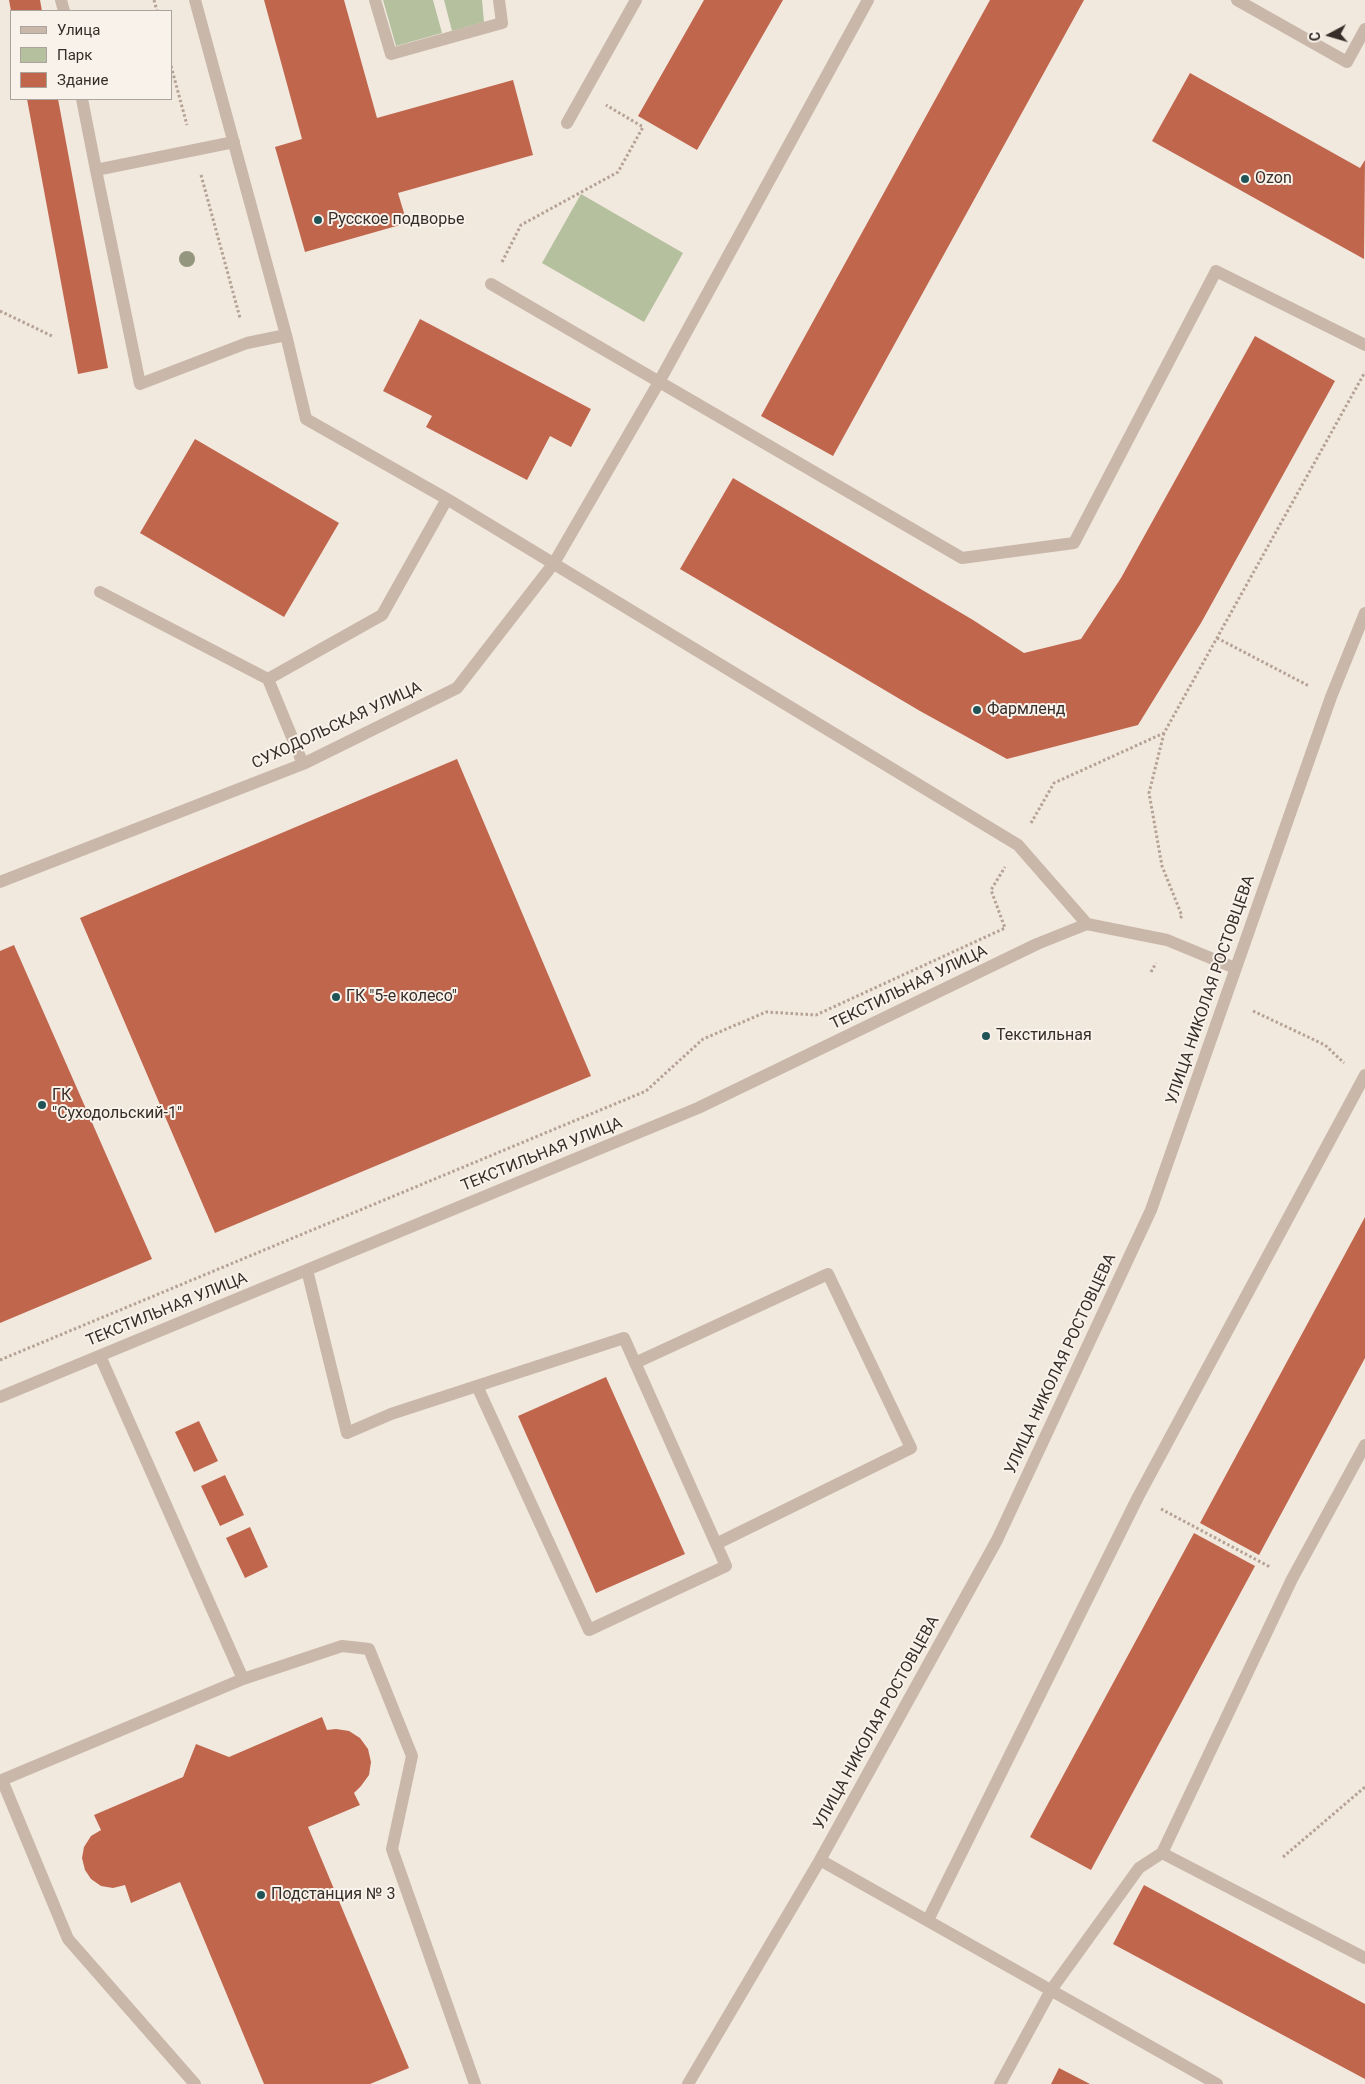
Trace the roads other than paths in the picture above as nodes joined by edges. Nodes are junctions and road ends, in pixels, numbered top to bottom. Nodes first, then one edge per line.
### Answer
1 (195, 0) edge
2 (375, 0) edge
3 (499, 0) edge
4 (636, 0) edge
5 (868, 0) edge
6 (1237, 0) edge
7 (1365, 29) edge
8 (82, 100) edge
9 (567, 123) dead end
10 (234, 142) junction
11 (96, 170) junction
12 (491, 284) road end
13 (286, 336) junction
14 (1365, 344) edge
15 (659, 382) junction
16 (447, 499) junction
17 (554, 564) junction
18 (100, 592) dead end
19 (1365, 613) edge
20 (1361, 633) edge
21 (268, 679) junction
22 (303, 764) junction
23 (0, 882) edge
24 (1087, 924) junction
25 (1235, 968) junction
26 (1364, 1077) edge
27 (307, 1270) junction
28 (100, 1356) junction
29 (635, 1362) junction
30 (477, 1386) junction
31 (0, 1397) edge
32 (1365, 1445) edge
33 (716, 1544) junction
34 (243, 1680) junction
35 (1, 1777) edge
36 (1162, 1853) junction
37 (820, 1860) junction
38 (928, 1920) junction
39 (1365, 1958) edge
40 (1051, 1990) junction
41 (1212, 2083) edge
42 (195, 2084) edge
43 (475, 2084) edge
44 (688, 2084) edge
45 (1000, 2084) edge

1 - 10 street
2 - 3 street
4 - 9 street
5 - 15 street, СУХОДОЛЬСКАЯ УЛИЦА
6 - 7 street
8 - 11 street
10 - 11 street
10 - 13 street
11 - 13 street
12 - 15 street
13 - 16 street
14 - 15 street
15 - 17 street, СУХОДОЛЬСКАЯ УЛИЦА
16 - 17 street
16 - 21 street
17 - 22 street, СУХОДОЛЬСКАЯ УЛИЦА
17 - 24 street
18 - 21 street
19 - 20 street, УЛИЦА НИКОЛАЯ РОСТОВЦЕВА
20 - 25 street, УЛИЦА НИКОЛАЯ РОСТОВЦЕВА
21 - 22 street
22 - 23 street, СУХОДОЛЬСКАЯ УЛИЦА
24 - 25 street
24 - 27 street, ТЕКСТИЛЬНАЯ УЛИЦА
25 - 37 street, УЛИЦА НИКОЛАЯ РОСТОВЦЕВА
26 - 38 street
27 - 28 street, ТЕКСТИЛЬНАЯ УЛИЦА
27 - 30 street
28 - 31 street, ТЕКСТИЛЬНАЯ УЛИЦА
28 - 34 street
29 - 30 street
29 - 33 street
29 - 33 street
30 - 33 street
32 - 36 street
34 - 35 street
34 - 43 street
35 - 42 street
36 - 39 street
36 - 40 street
37 - 38 street
37 - 44 street, УЛИЦА НИКОЛАЯ РОСТОВЦЕВА
38 - 40 street
40 - 41 street
40 - 45 street

